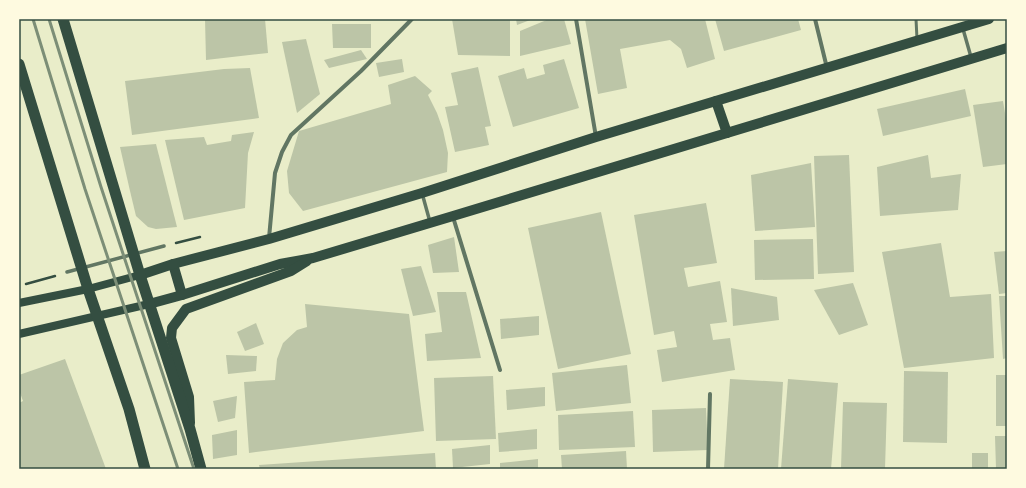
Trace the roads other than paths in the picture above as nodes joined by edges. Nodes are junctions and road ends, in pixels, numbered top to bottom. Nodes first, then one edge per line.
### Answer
1 (63, 19) edge
2 (412, 19) edge
3 (576, 19) edge
4 (816, 19) edge
5 (916, 19) edge
6 (989, 19) edge
7 (962, 27) junction
8 (917, 40) junction
9 (1007, 48) edge
10 (971, 58) junction
11 (19, 64) edge
12 (827, 68) junction
13 (716, 101) junction
14 (726, 134) junction
15 (596, 137) junction
16 (422, 193) junction
17 (453, 216) junction
18 (430, 223) junction
19 (269, 239) junction
20 (164, 246) road end
21 (313, 258) junction
22 (173, 264) junction
23 (67, 272) road end
24 (140, 275) junction
25 (88, 289) junction
26 (182, 295) junction
27 (19, 303) edge
28 (149, 304) junction
29 (97, 317) junction
30 (19, 334) edge
31 (500, 370) dead end
32 (710, 394) dead end
33 (190, 429) junction
34 (145, 469) edge
35 (201, 469) edge
36 (708, 469) edge

1 - 24 highway
2 - 19 street
3 - 15 street
4 - 12 street
5 - 8 lane
6 - 7 main road
7 - 8 main road
7 - 10 street
8 - 12 main road
9 - 10 main road
10 - 14 main road
11 - 25 highway
12 - 13 main road
13 - 14 main road
13 - 15 main road
14 - 17 main road
15 - 16 main road
16 - 18 street
16 - 19 main road
17 - 18 main road
17 - 31 street
18 - 21 main road
19 - 22 main road
20 - 23 street
21 - 26 main road
21 - 33 main road
22 - 24 main road
22 - 26 main road
24 - 25 main road
24 - 28 highway
25 - 27 main road
25 - 29 highway
26 - 28 main road
28 - 29 main road
28 - 33 highway
29 - 30 main road
29 - 34 highway
32 - 36 street
33 - 35 highway

